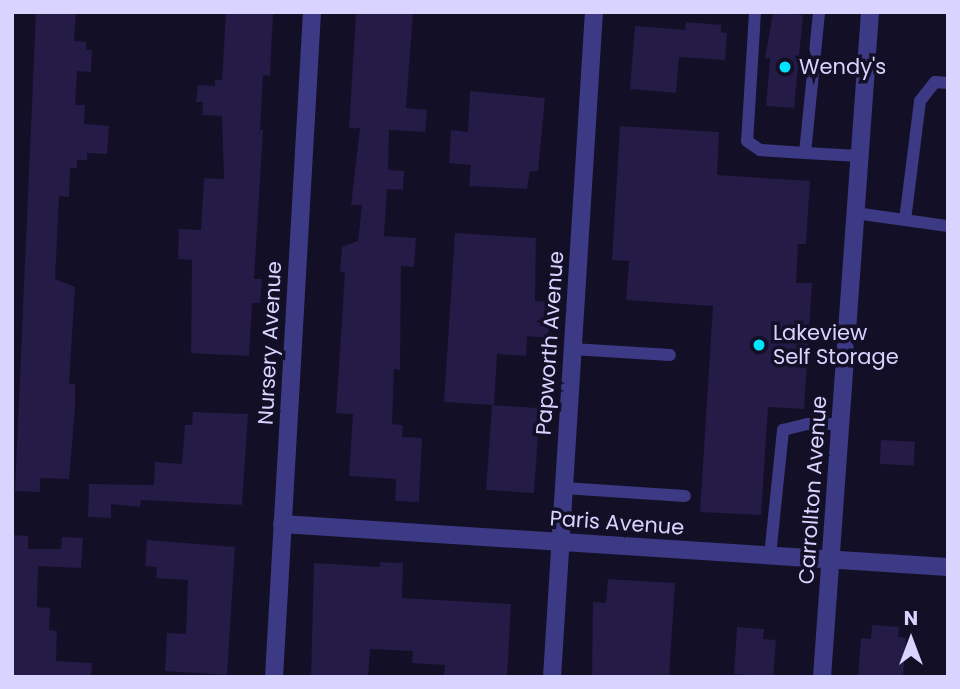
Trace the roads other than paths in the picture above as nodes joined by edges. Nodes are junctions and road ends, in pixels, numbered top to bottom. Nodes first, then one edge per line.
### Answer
1 (312, 12) edge
2 (594, 12) edge
3 (755, 12) edge
4 (818, 12) edge
5 (870, 12) edge
6 (948, 83) edge
7 (805, 153) junction
8 (859, 156) junction
9 (855, 213) junction
10 (905, 220) junction
11 (948, 226) edge
12 (572, 349) junction
13 (670, 355) dead end
14 (841, 424) junction
15 (564, 488) junction
16 (685, 496) dead end
17 (282, 524) junction
18 (560, 542) junction
19 (770, 556) junction
20 (831, 559) junction
21 (948, 567) edge
22 (274, 677) edge
23 (552, 677) edge
24 (822, 677) edge

1 - 17 street, Nursery Avenue
2 - 12 street, Papworth Avenue
3 - 7 lane
4 - 7 lane
5 - 8 street, Carrollton Avenue
6 - 10 lane
7 - 8 lane
8 - 9 street, Carrollton Avenue
9 - 10 lane
9 - 14 street, Carrollton Avenue
10 - 11 lane
12 - 13 lane
12 - 15 street, Papworth Avenue
14 - 19 lane
14 - 20 street, Carrollton Avenue
15 - 16 lane
15 - 18 street, Papworth Avenue
17 - 18 street, Paris Avenue
17 - 22 street, Nursery Avenue
18 - 19 street, Paris Avenue
18 - 23 street, Papworth Avenue
19 - 20 street, Paris Avenue
20 - 21 street, Paris Avenue
20 - 24 street, Carrollton Avenue

